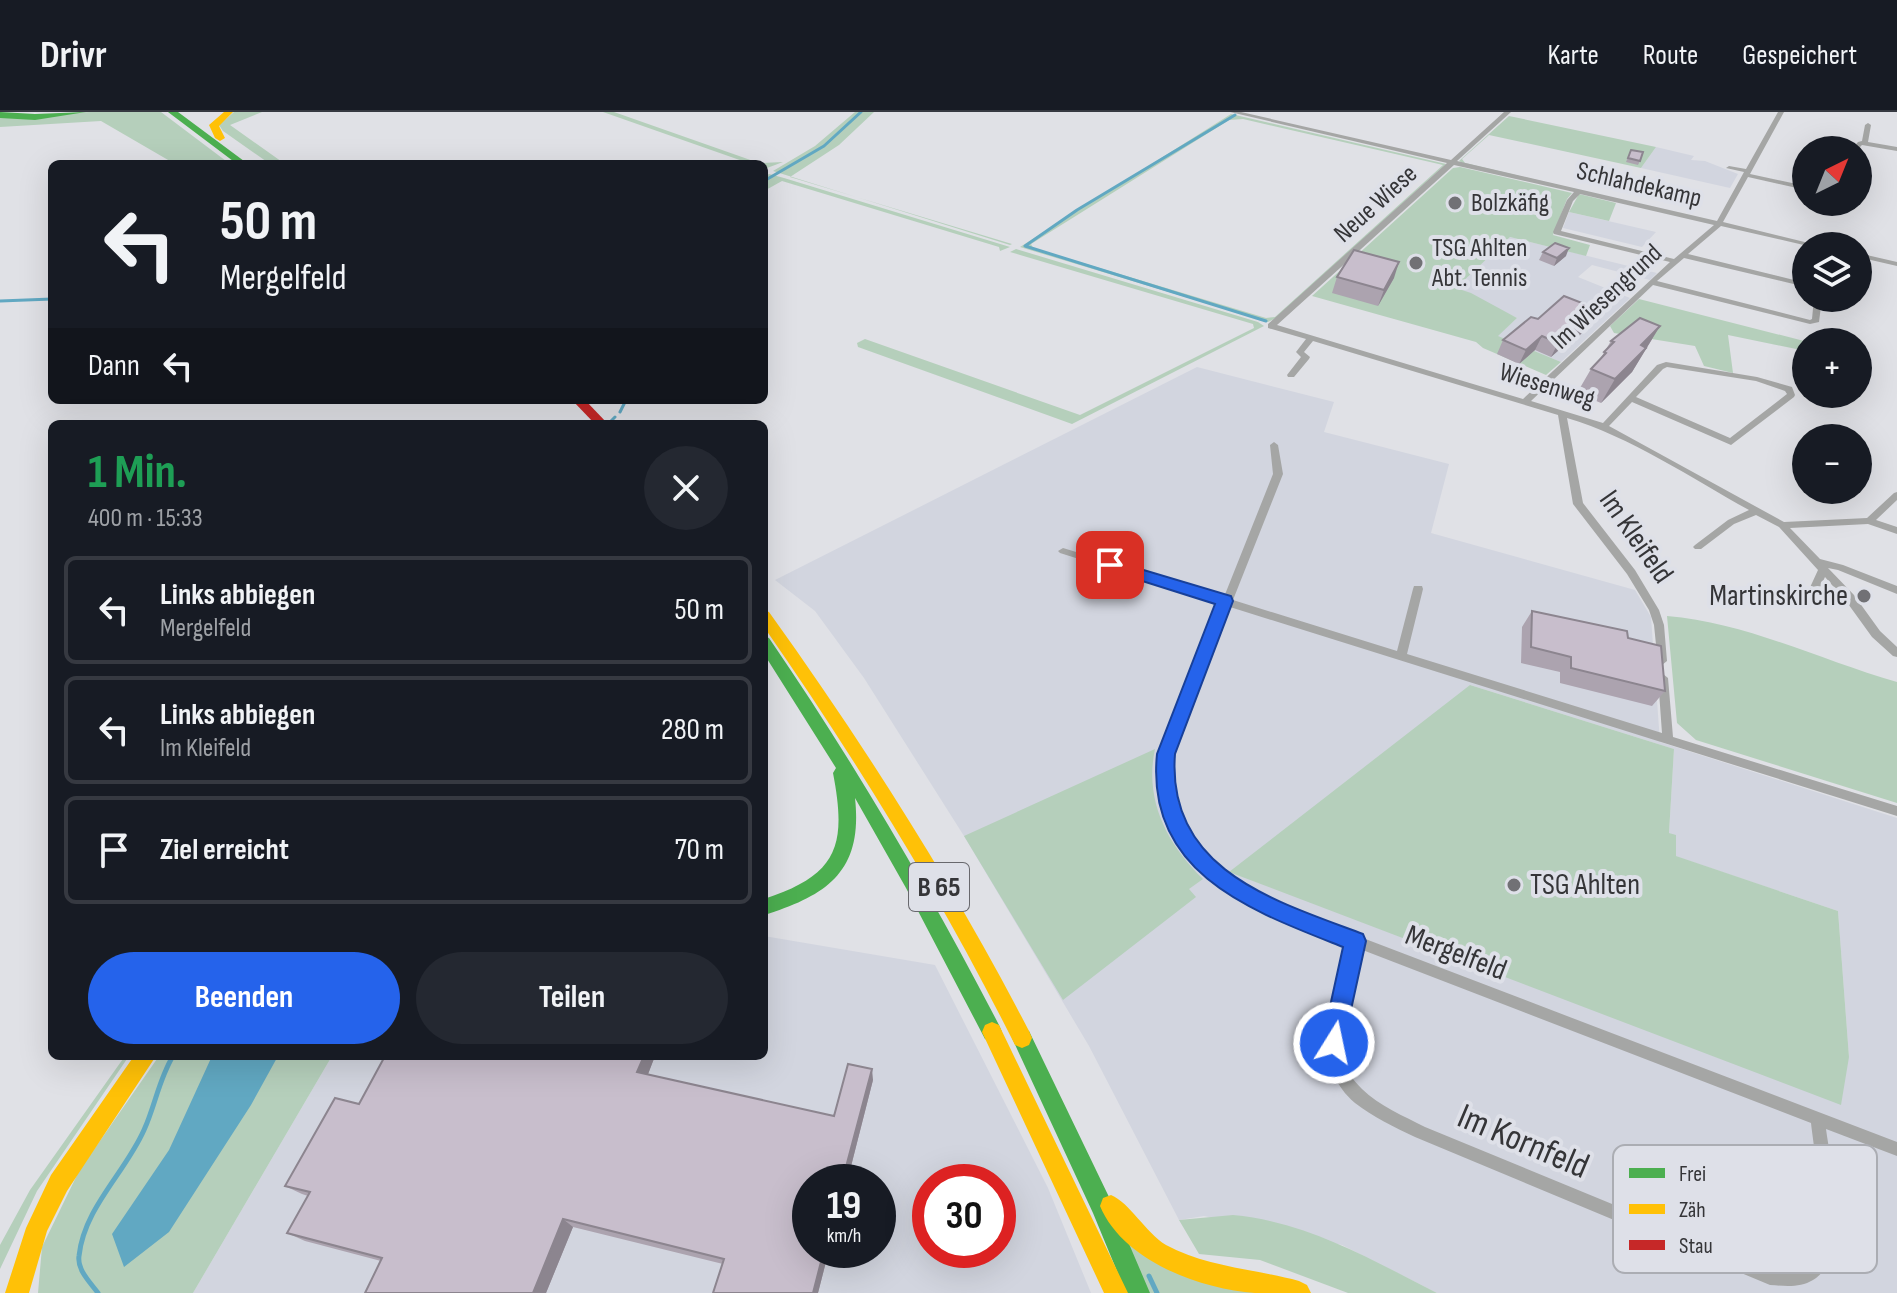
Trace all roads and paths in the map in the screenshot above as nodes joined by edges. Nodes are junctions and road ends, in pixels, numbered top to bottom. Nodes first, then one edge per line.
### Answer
1 (73, 112) edge
2 (82, 112) edge
3 (172, 112) edge
4 (187, 112) edge
5 (229, 112) edge
6 (1233, 112) edge
7 (1508, 112) edge
8 (1781, 112) edge
9 (0, 114) edge
10 (1868, 125) dead end
11 (1866, 136) edge
12 (220, 138) junction
13 (1872, 144) edge
14 (1897, 149) edge
15 (238, 160) edge
16 (252, 160) edge
17 (1452, 162) junction
18 (1729, 168) dead end
19 (1747, 173) junction
20 (1792, 184) edge
21 (1578, 192) junction
22 (1719, 224) junction
23 (1792, 240) edge
24 (1678, 258) junction
25 (1872, 258) edge
26 (1897, 264) edge
27 (1652, 282) junction
28 (1792, 282) edge
29 (1817, 312) edge
30 (1271, 326) joint
31 (1311, 338) junction
32 (1291, 375) dead end
33 (1631, 398) junction
34 (1525, 402) junction
35 (565, 404) edge
36 (582, 404) edge
37 (1562, 413) junction
38 (580, 420) edge
39 (598, 420) edge
40 (1604, 427) junction
41 (1274, 445) dead end
42 (1897, 495) edge
43 (1756, 511) junction
44 (1869, 521) junction
45 (1782, 525) junction
46 (1897, 531) edge
47 (1698, 547) dead end
48 (1063, 551) dead end
49 (1820, 566) junction
50 (1418, 589) dead end
51 (1897, 590) edge
52 (1225, 601) junction
53 (1814, 603) dead end
54 (768, 622) edge
55 (768, 648) edge
56 (1897, 653) edge
57 (1401, 655) junction
58 (1668, 739) junction
59 (836, 753) junction
60 (1897, 811) edge
61 (768, 906) edge
62 (1355, 941) junction
63 (143, 1060) edge
64 (1818, 1122) junction
65 (1821, 1145) edge
66 (1897, 1149) edge
67 (1089, 1173) junction
68 (1613, 1212) edge
69 (1760, 1273) edge
70 (1811, 1273) edge
71 (17, 1293) edge
72 (1116, 1293) edge
73 (1138, 1293) edge
74 (1299, 1293) edge

1 - 9 main road
2 - 9 main road
3 - 15 main road
4 - 12 main road
5 - 12 main road
6 - 17 street, Schlahdekamp
7 - 17 street, Neue Wiese
8 - 19 street
10 - 11 street
12 - 16 main road
13 - 14 street
17 - 21 street, Schlahdekamp
17 - 30 street, Neue Wiese
18 - 19 street
19 - 20 street
19 - 22 street
21 - 22 street, Schlahdekamp
21 - 24 street
22 - 23 street, Schlahdekamp
22 - 24 street, Im Wiesengrund
24 - 27 street, Im Wiesengrund
24 - 28 street
25 - 26 street
27 - 29 street
27 - 34 street, Im Wiesengrund
30 - 31 street, Wiesenweg
31 - 32 street
31 - 34 street, Wiesenweg
33 - 33 street
33 - 40 street
34 - 37 street, Wiesenweg
35 - 38 main road
36 - 39 main road
37 - 40 street, Wiesenweg
37 - 58 street, Im Kleifeld
40 - 43 street, Wiesenweg
41 - 52 street, Mergelfeld
42 - 44 street
43 - 45 street, Wiesenweg
43 - 47 street
44 - 45 street
44 - 46 street
45 - 49 street
48 - 52 street
49 - 51 street
49 - 53 street
49 - 56 street
50 - 57 street
52 - 57 street
52 - 62 street, Mergelfeld
54 - 67 main road, B 65
55 - 59 main road, B 65
57 - 58 street
58 - 60 street
59 - 61 main road
59 - 72 main road, B 65
62 - 64 street, Mergelfeld
62 - 68 street, Im Kornfeld
63 - 71 main road
64 - 65 street, Im Kornfeld
64 - 66 street, Mergelfeld
67 - 73 main road, B 65
67 - 74 main road
69 - 70 street, Im Kornfeld

